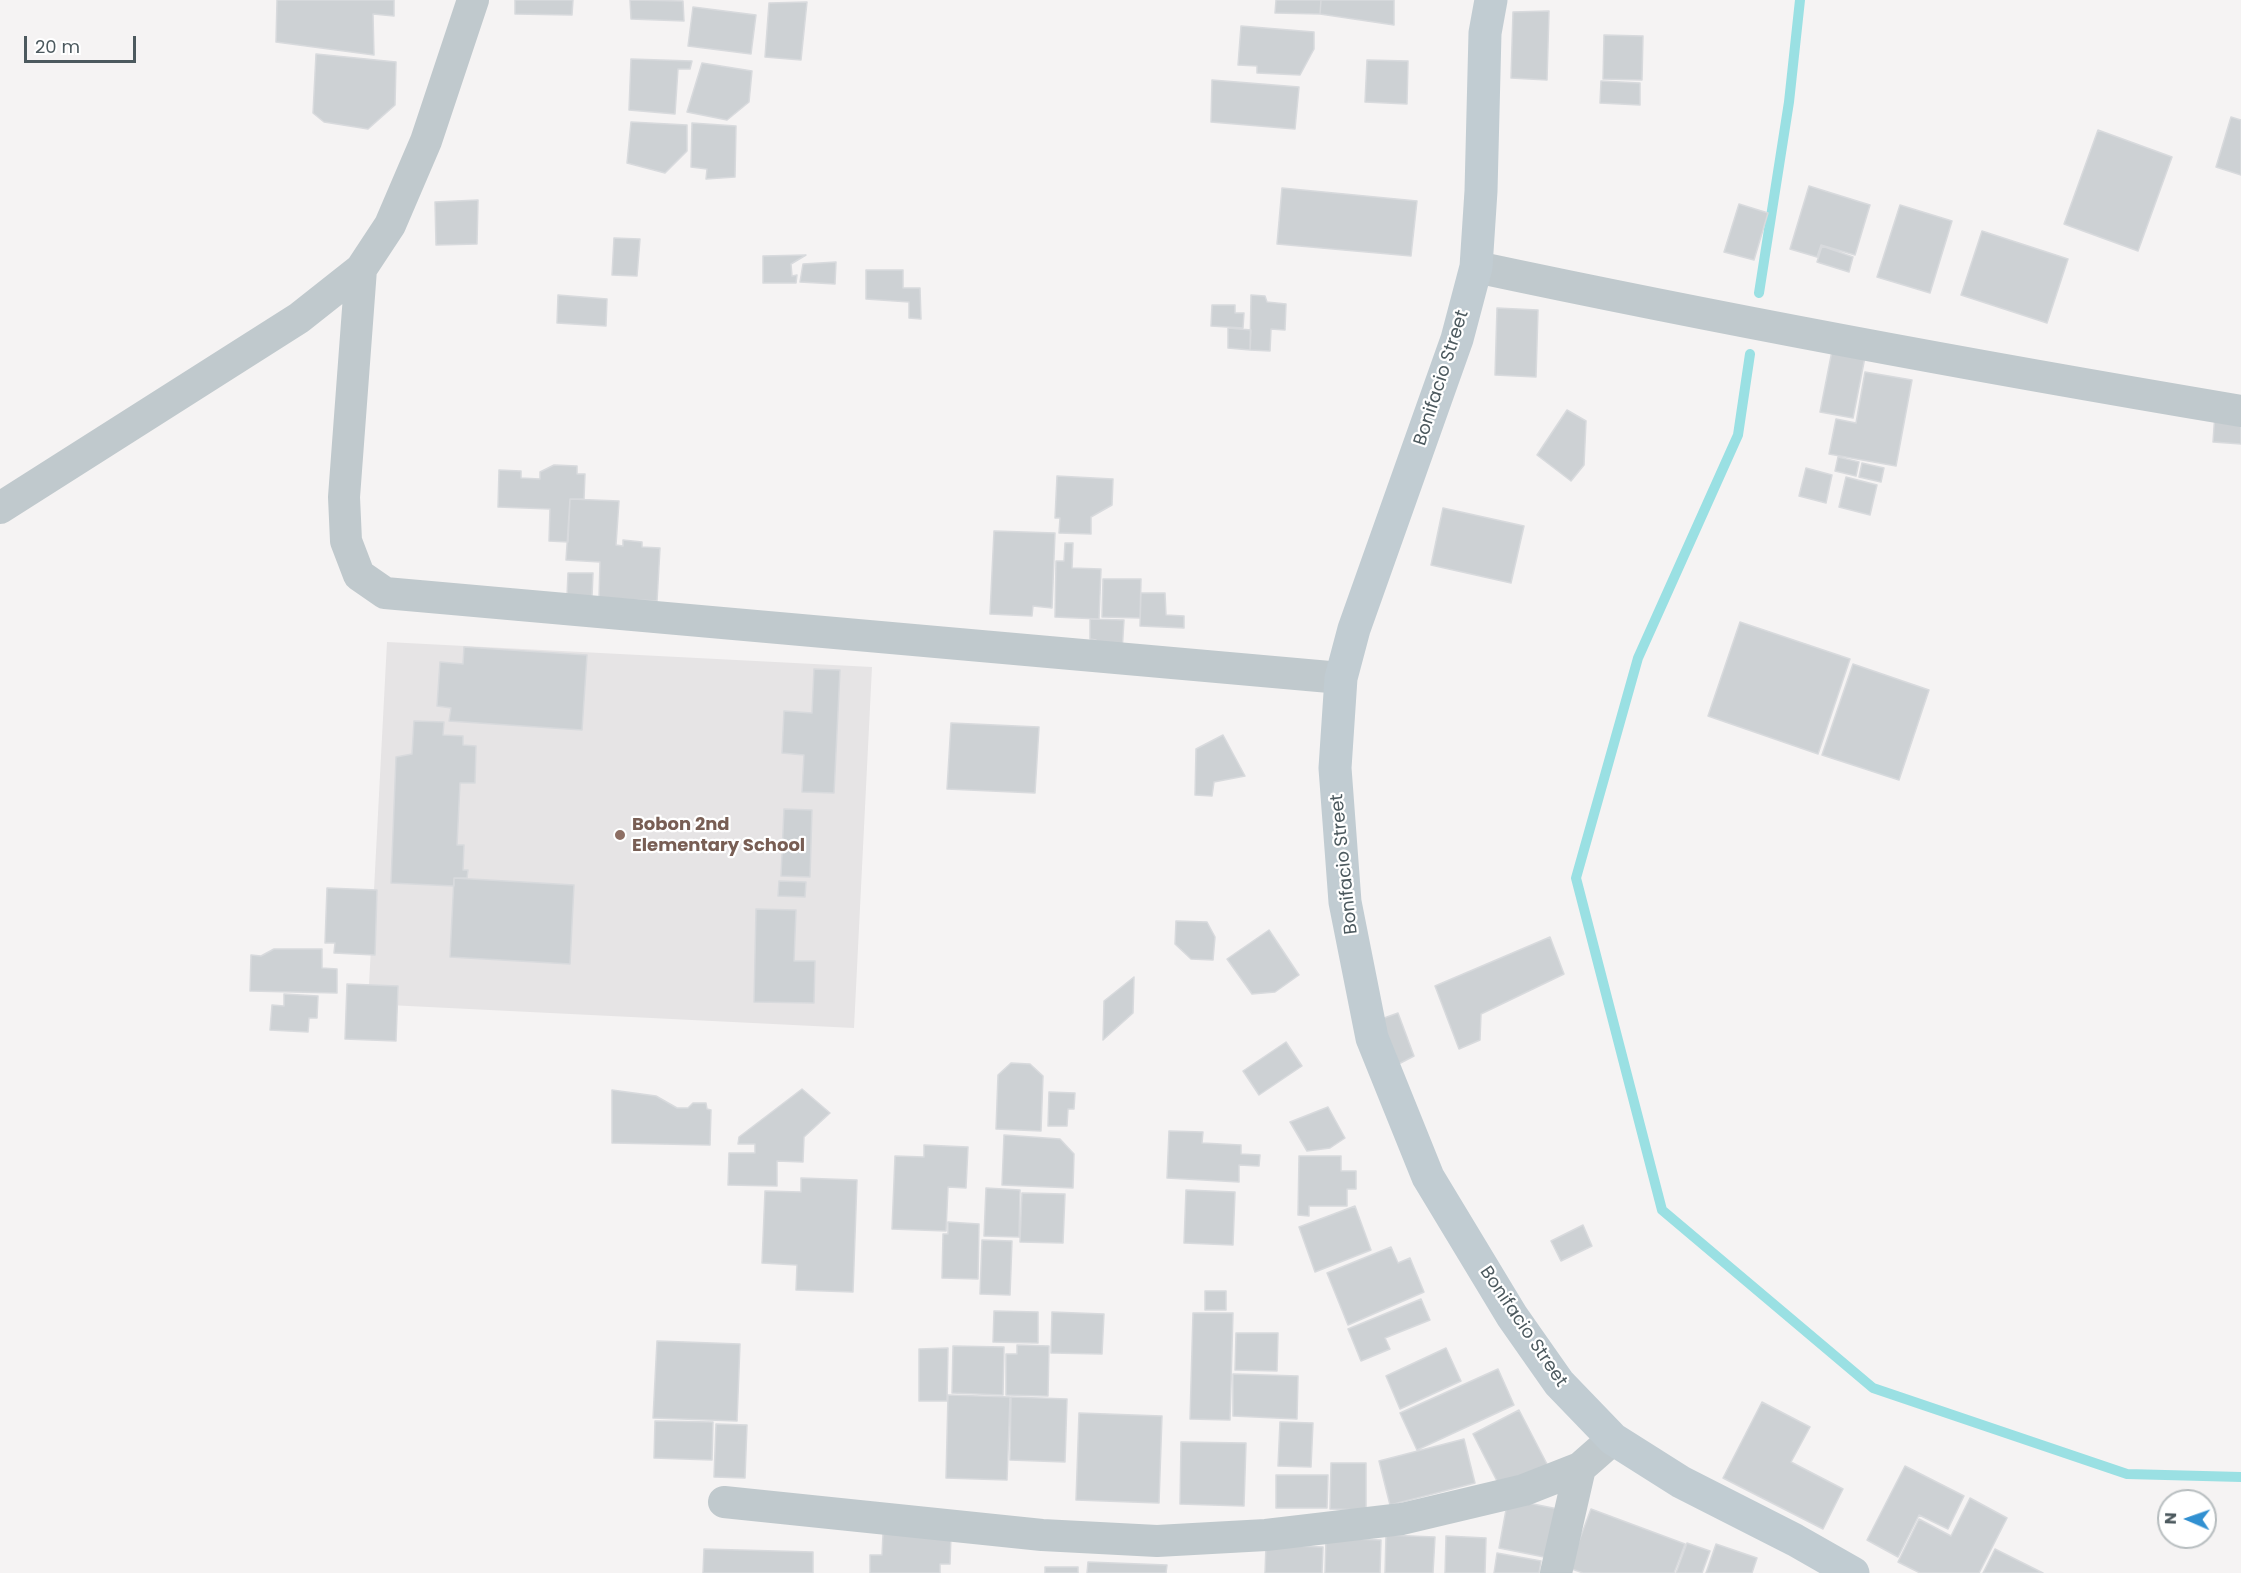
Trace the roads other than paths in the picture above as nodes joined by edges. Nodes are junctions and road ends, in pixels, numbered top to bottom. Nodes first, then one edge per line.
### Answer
1 (473, 0) edge
2 (1491, 0) edge
3 (1476, 267) junction
4 (361, 269) junction
5 (2241, 411) edge
6 (0, 508) edge
7 (1341, 678) junction
8 (1613, 1439) junction
9 (1580, 1468) junction
10 (724, 1502) dead end
11 (1556, 1573) edge
12 (1853, 1573) edge

1 - 4 street
2 - 3 street, Bonifacio Street
3 - 5 street
3 - 7 street, Bonifacio Street
4 - 6 street
4 - 7 street
7 - 8 street, Bonifacio Street
8 - 9 street
8 - 12 street, Bonifacio Street
9 - 10 street
9 - 11 street

